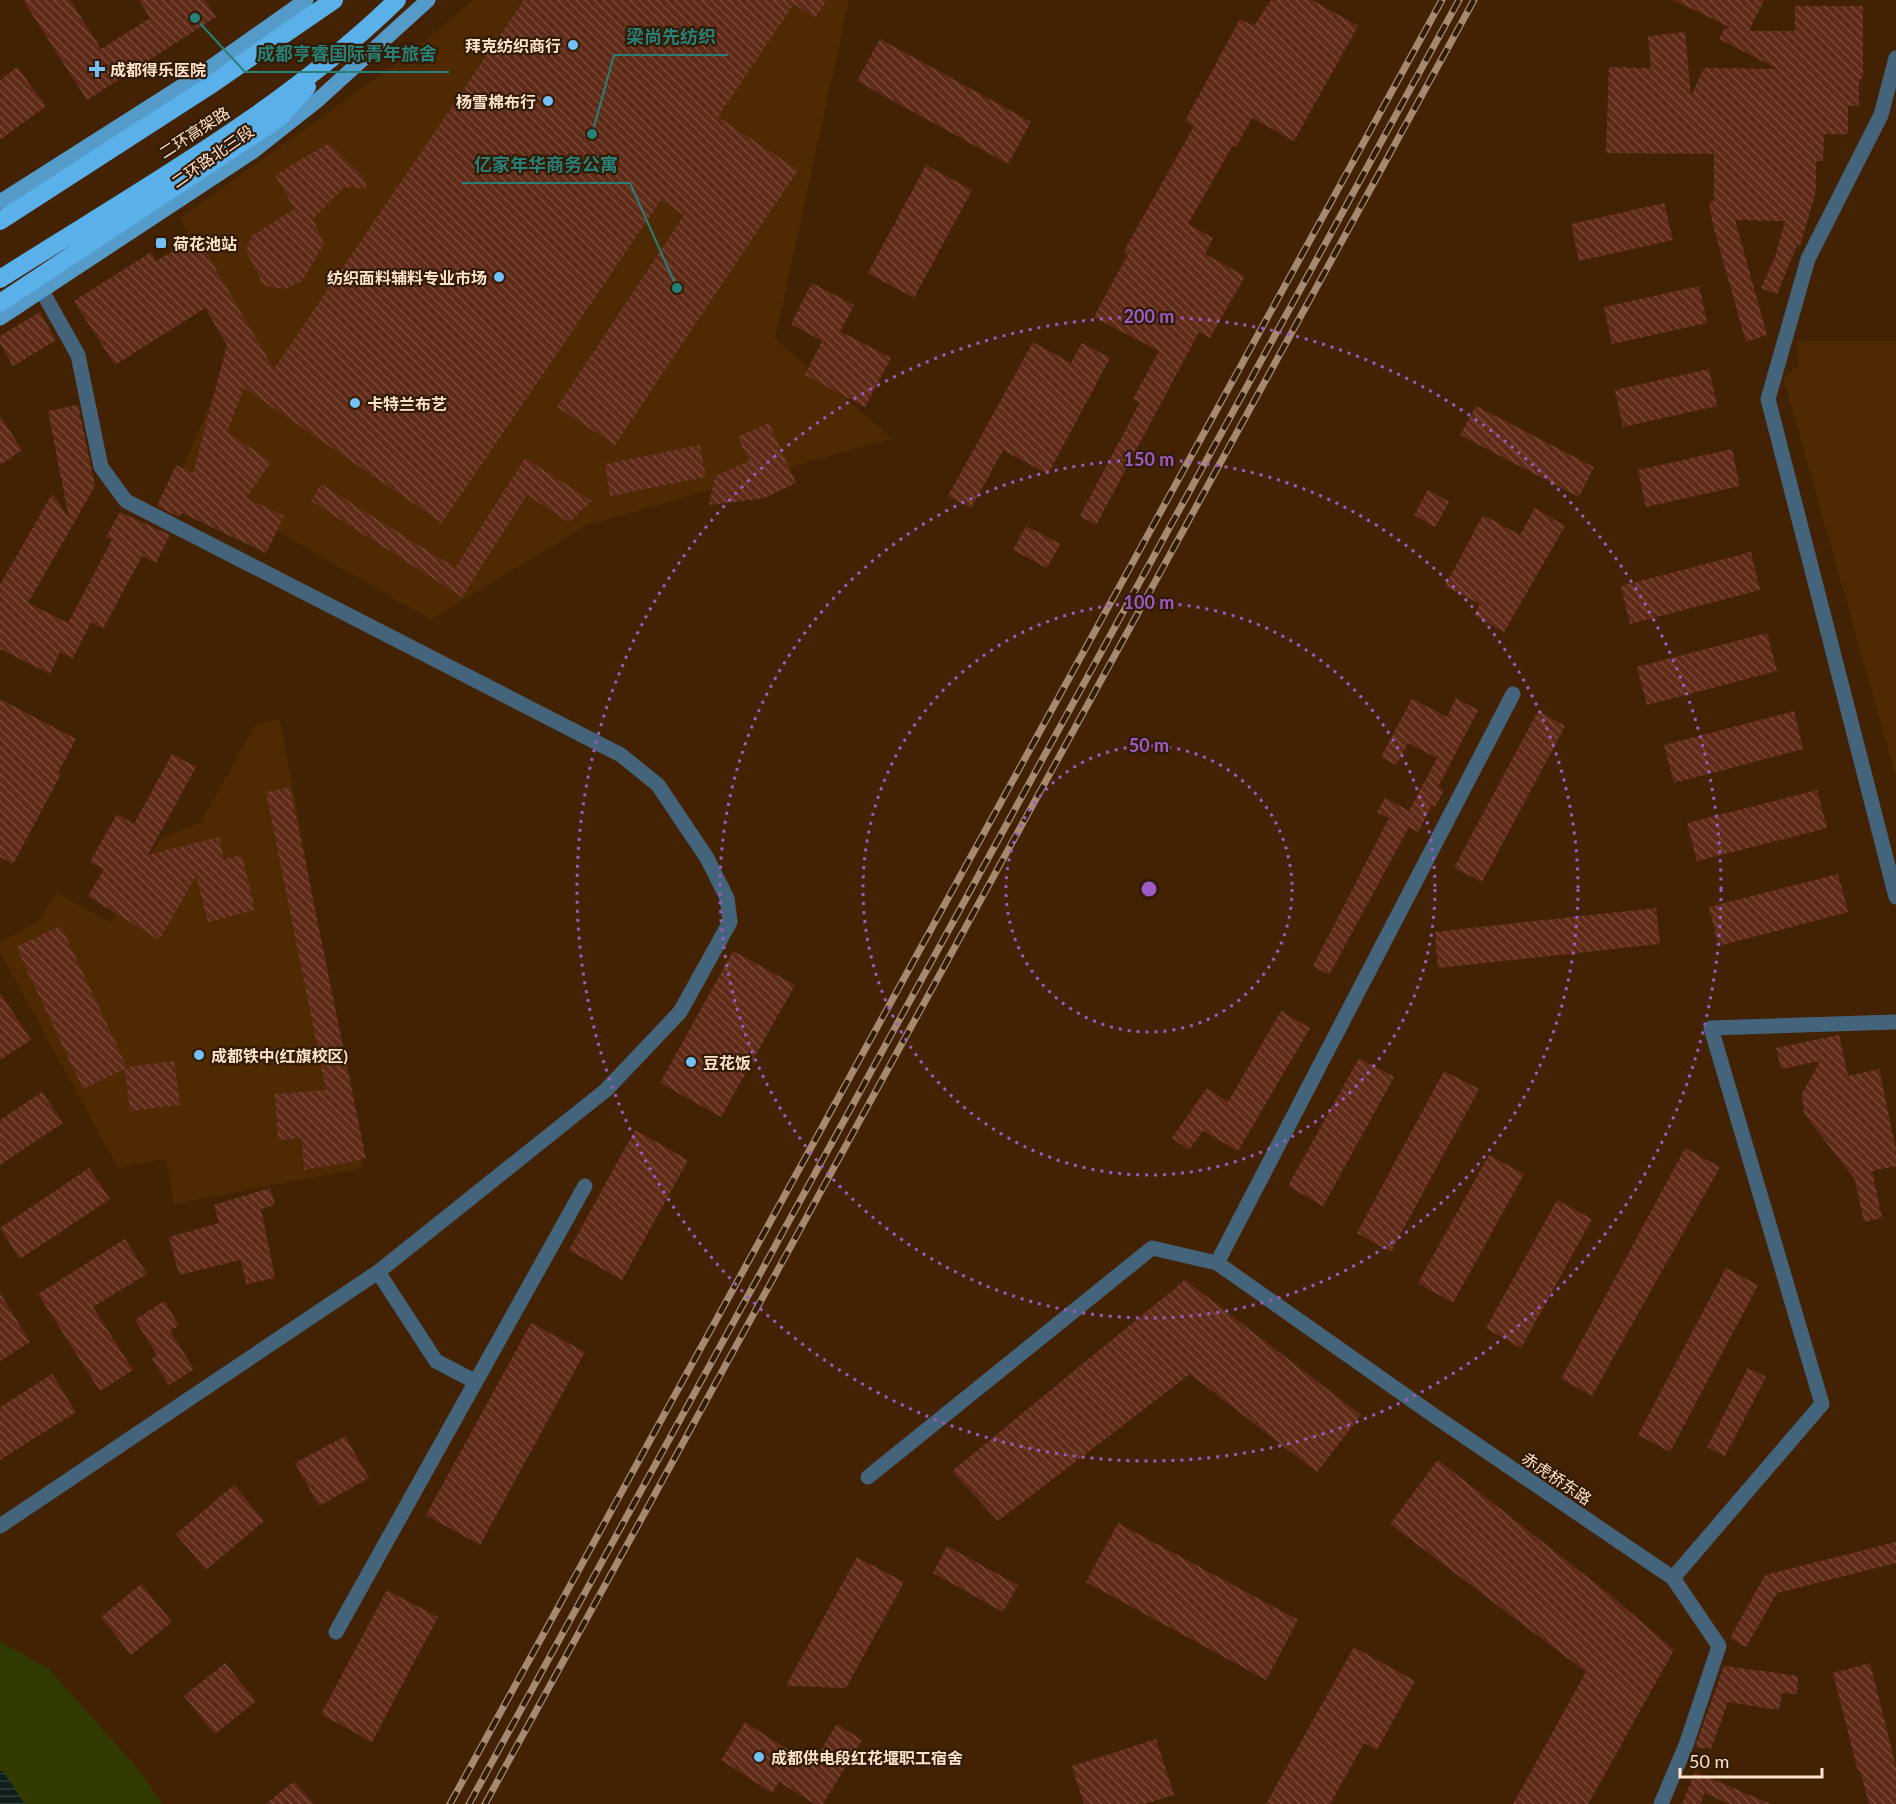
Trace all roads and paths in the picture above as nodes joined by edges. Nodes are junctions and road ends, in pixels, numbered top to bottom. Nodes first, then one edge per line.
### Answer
1 (306, 0) edge
2 (334, 0) edge
3 (397, 0) edge
4 (428, 0) edge
5 (333, 58) junction
6 (1896, 58) edge
7 (0, 202) edge
8 (0, 222) edge
9 (0, 279) edge
10 (42, 291) junction
11 (0, 303) edge
12 (0, 318) edge
13 (1513, 694) dead end
14 (1896, 897) edge
15 (1896, 1022) edge
16 (585, 1186) dead end
17 (1217, 1263) junction
18 (378, 1272) junction
19 (474, 1381) junction
20 (868, 1477) dead end
21 (0, 1526) edge
22 (1674, 1578) junction
23 (336, 1632) dead end
24 (1661, 1804) edge

1 - 7 main road
2 - 8 highway, 二环高架路
3 - 5 highway, 二环高架路
4 - 10 main road, 二环路北三段
5 - 9 highway, 二环高架路
5 - 11 highway
6 - 14 street
10 - 12 main road, 二环路北三段
10 - 18 street
13 - 17 street
15 - 22 street
16 - 19 street
17 - 20 street
17 - 22 street, 赤虎桥东路
18 - 19 street
18 - 21 street
19 - 23 street
22 - 24 street, 赤虎桥东路

